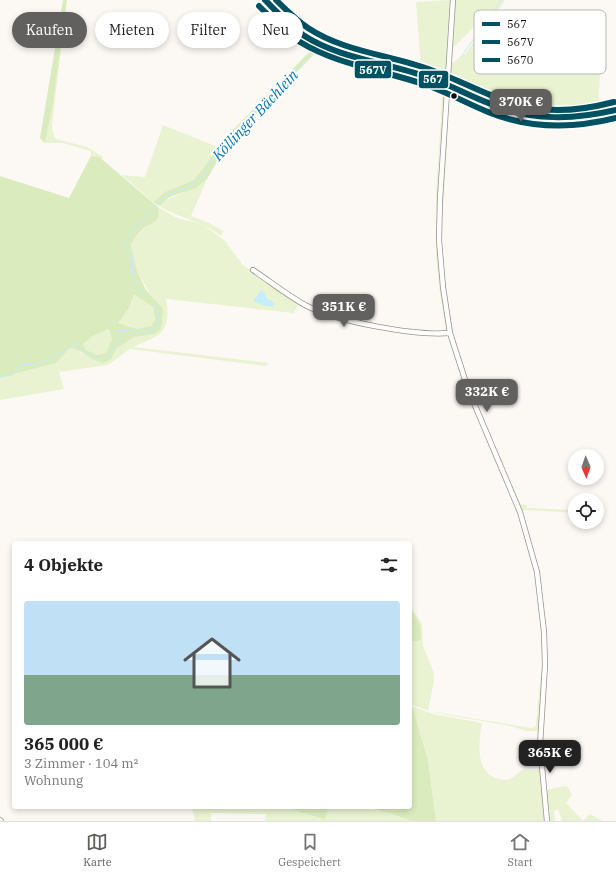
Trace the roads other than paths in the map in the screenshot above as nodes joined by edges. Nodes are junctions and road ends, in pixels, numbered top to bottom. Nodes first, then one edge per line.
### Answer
1 (265, 0) edge
2 (454, 0) edge
3 (447, 85) junction
4 (616, 110) edge
5 (254, 270) dead end
6 (450, 333) junction
7 (547, 821) edge

1 - 3 street
2 - 3 street
3 - 4 street
3 - 6 street
5 - 6 street
6 - 7 street

